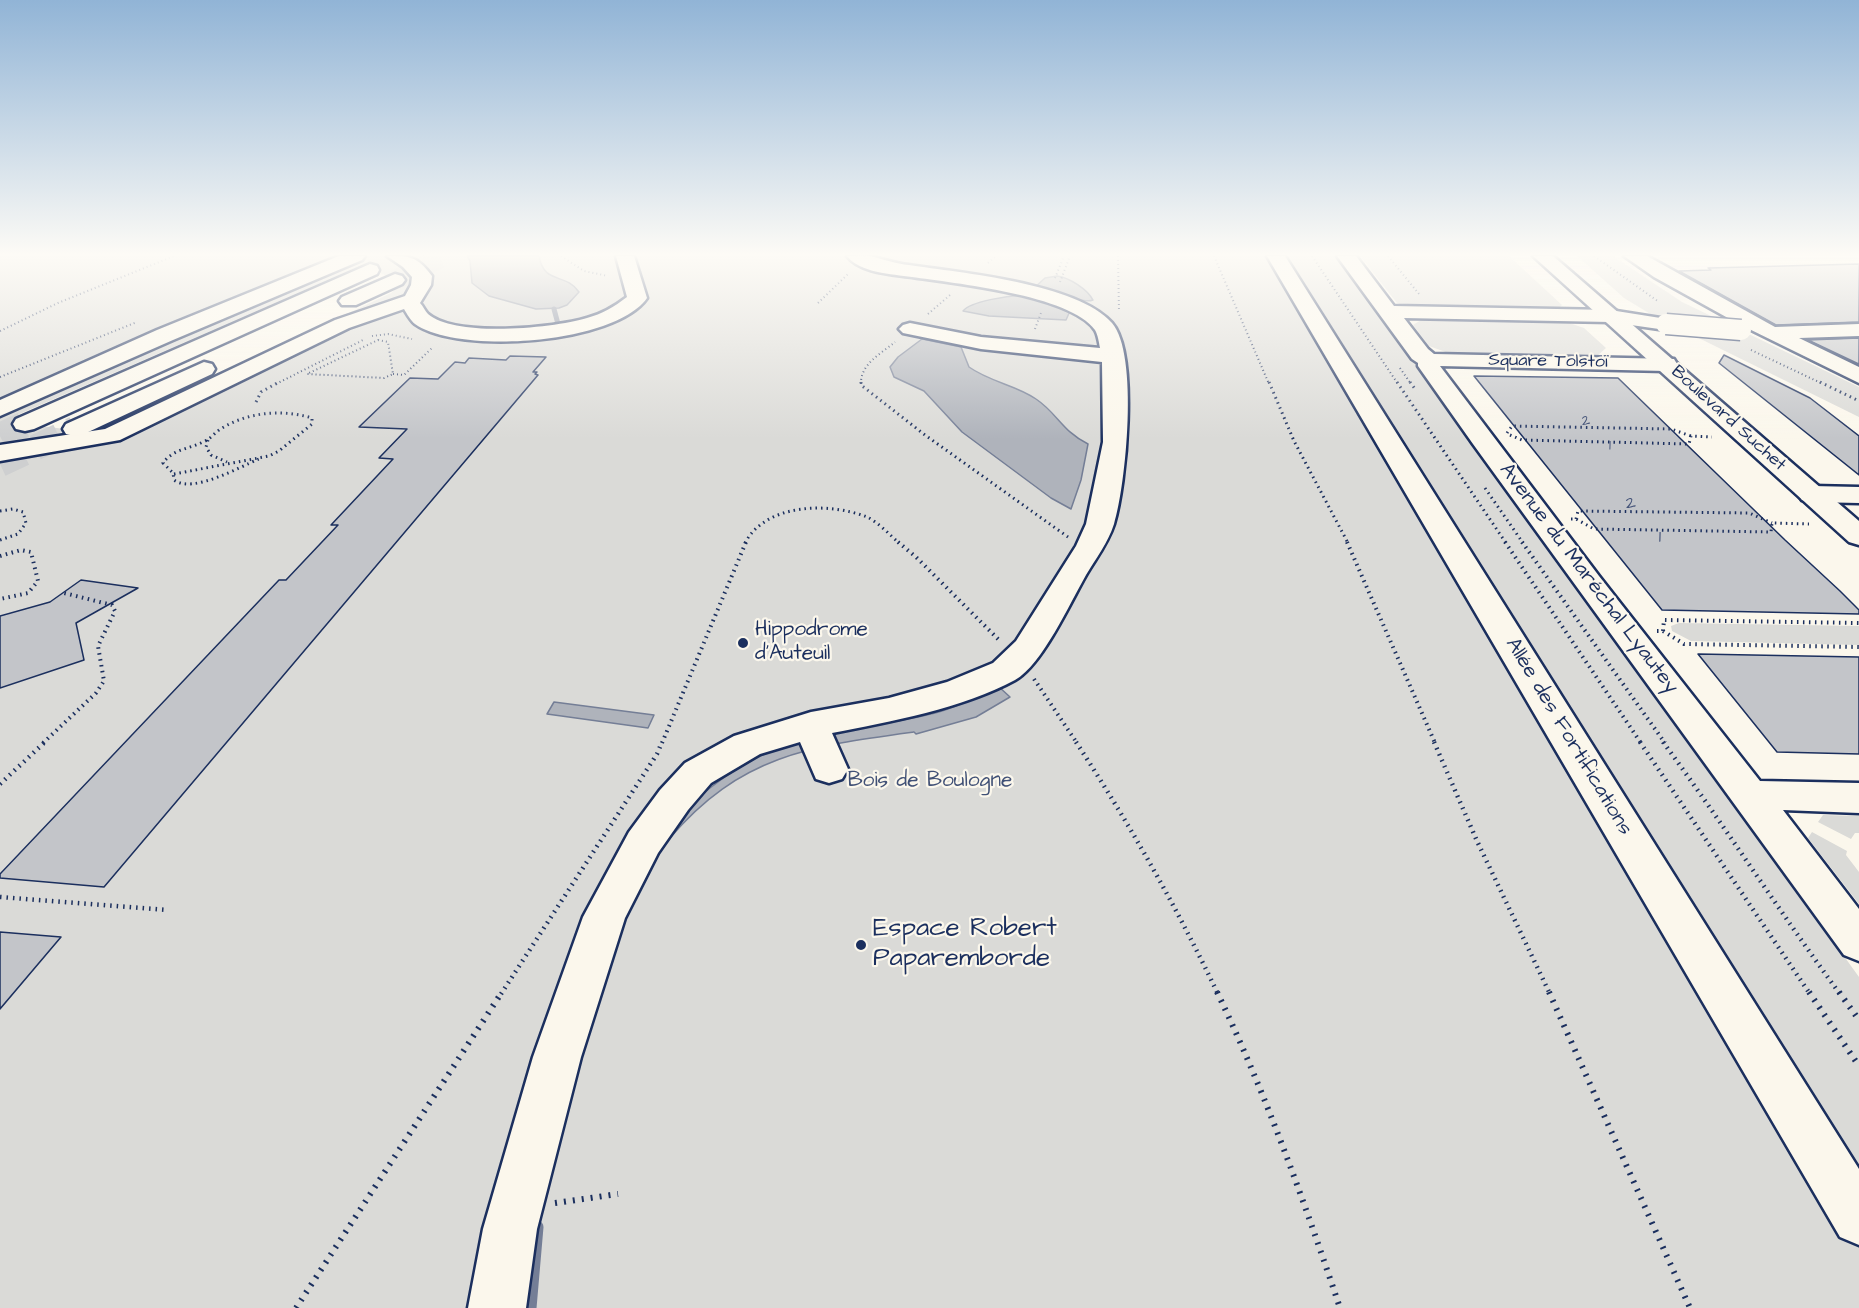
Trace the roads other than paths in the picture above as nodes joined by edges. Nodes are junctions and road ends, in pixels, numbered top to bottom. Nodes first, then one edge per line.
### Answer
1 (214, 317) edge
2 (250, 317) edge
3 (315, 317) edge
4 (362, 317) edge
5 (422, 317) edge
6 (606, 317) edge
7 (1095, 317) edge
8 (1313, 317) edge
9 (1393, 317) edge
10 (1611, 317) edge
11 (1617, 317) edge
12 (1741, 317) edge
13 (910, 329) road end
14 (1859, 330) edge
15 (1770, 333) junction
16 (1112, 356) junction
17 (1430, 361) junction
18 (1666, 364) junction
19 (1859, 375) edge
20 (0, 409) tunnel mouth
21 (25, 424) tunnel mouth
22 (75, 429) tunnel mouth
23 (0, 453) edge
24 (1812, 494) junction
25 (1859, 495) edge
26 (1852, 530) edge
27 (811, 725) junction
28 (829, 769) dead end
29 (1752, 795) junction
30 (1859, 798) edge
31 (1859, 942) edge
32 (1859, 1218) edge
33 (497, 1308) edge

1 - 20 main road
2 - 21 main road
3 - 22 main road
4 - 23 main road
5 - 6 main road
7 - 16 main road
8 - 32 main road, Allée des Fortifications
9 - 17 main road, Avenue du Maréchal Lyautey
10 - 18 main road, Boulevard Suchet
11 - 15 main road, bridge
12 - 15 main road
13 - 16 main road
14 - 15 main road
15 - 19 main road
16 - 27 main road
17 - 18 main road, Square Tolstoï
17 - 29 main road, Avenue du Maréchal Lyautey
18 - 24 main road, Boulevard Suchet
24 - 25 main road
24 - 26 main road, Boulevard Suchet
27 - 28 main road
27 - 33 main road
29 - 30 main road
29 - 31 main road, Avenue du Maréchal Lyautey

